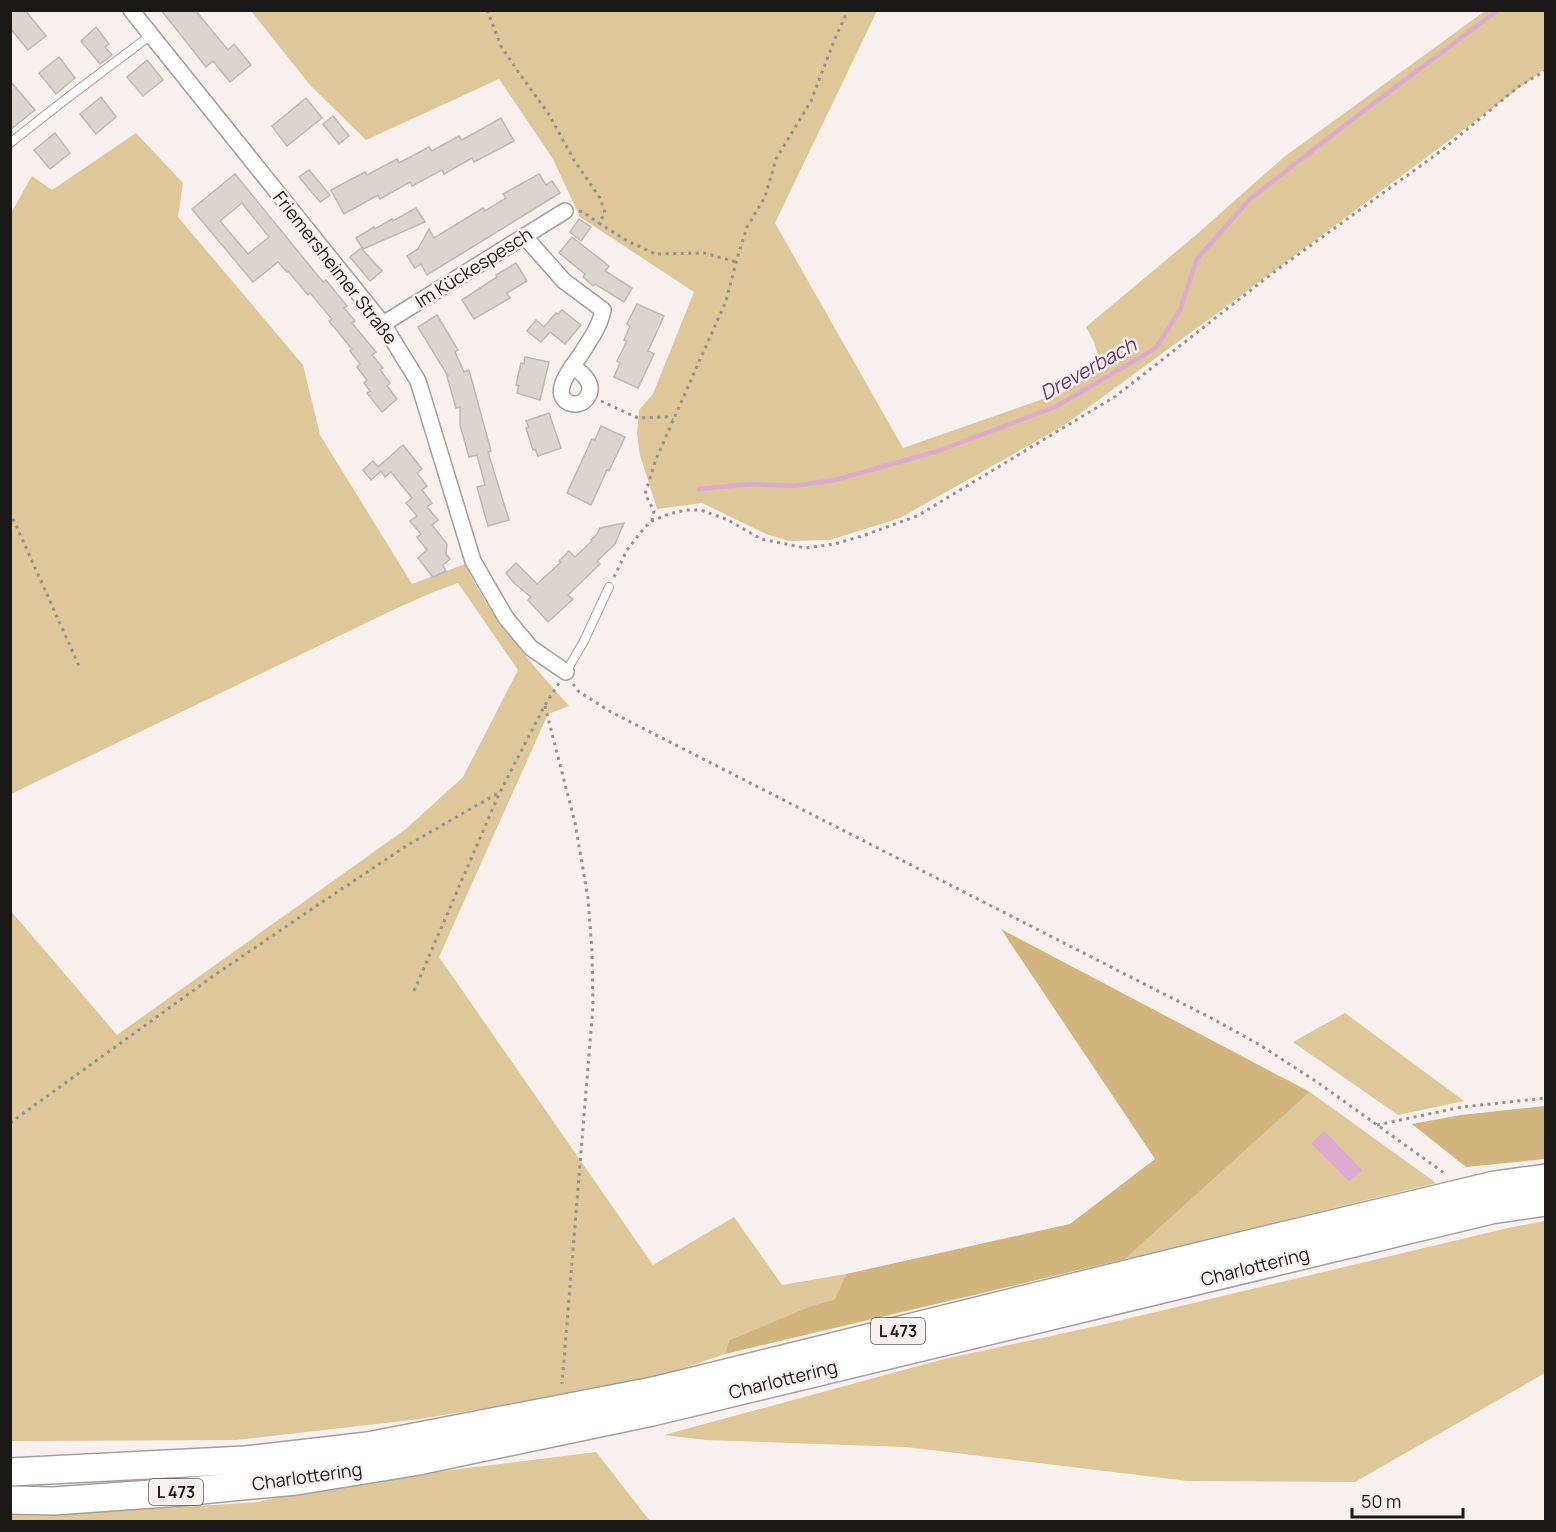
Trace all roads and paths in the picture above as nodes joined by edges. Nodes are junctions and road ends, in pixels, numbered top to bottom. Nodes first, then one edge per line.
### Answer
1 (131, 10) edge
2 (487, 10) edge
3 (848, 10) edge
4 (151, 35) junction
5 (1545, 70) edge
6 (10, 143) edge
7 (565, 211) joint
8 (599, 223) junction
9 (525, 237) junction
10 (736, 262) junction
11 (383, 324) junction
12 (572, 366) junction
13 (588, 395) junction
14 (674, 420) junction
15 (10, 512) edge
16 (652, 521) junction
17 (609, 587) joint
18 (80, 668) dead end
19 (566, 672) junction
20 (545, 705) junction
21 (500, 792) junction
22 (414, 991) dead end
23 (1545, 1098) edge
24 (10, 1123) edge
25 (1377, 1125) junction
26 (1452, 1178) dead end
27 (1545, 1178) edge
28 (1545, 1202) edge
29 (562, 1384) dead end
30 (10, 1472) edge
31 (10, 1500) edge
32 (54, 1501) junction
33 (10, 1511) edge

1 - 4 street, Friemersheimer Straße
2 - 8 path
3 - 10 path
4 - 6 lane
4 - 11 street, Friemersheimer Straße
5 - 16 path
7 - 8 path
7 - 9 street, Im Kückespesch
8 - 10 path
9 - 11 street, Im Kückespesch
9 - 12 street
10 - 14 path
11 - 19 street, Friemersheimer Straße
12 - 13 street
12 - 13 street
13 - 14 path
14 - 16 path
15 - 18 path
16 - 17 path
17 - 19 lane
19 - 20 path
19 - 25 path
20 - 21 path
20 - 29 path
21 - 22 path
21 - 24 path
23 - 25 path
25 - 26 path
27 - 30 highway, Charlottering / L 473
28 - 32 highway, Charlottering / L 473
31 - 32 highway, Charlottering / L 473
32 - 33 highway

